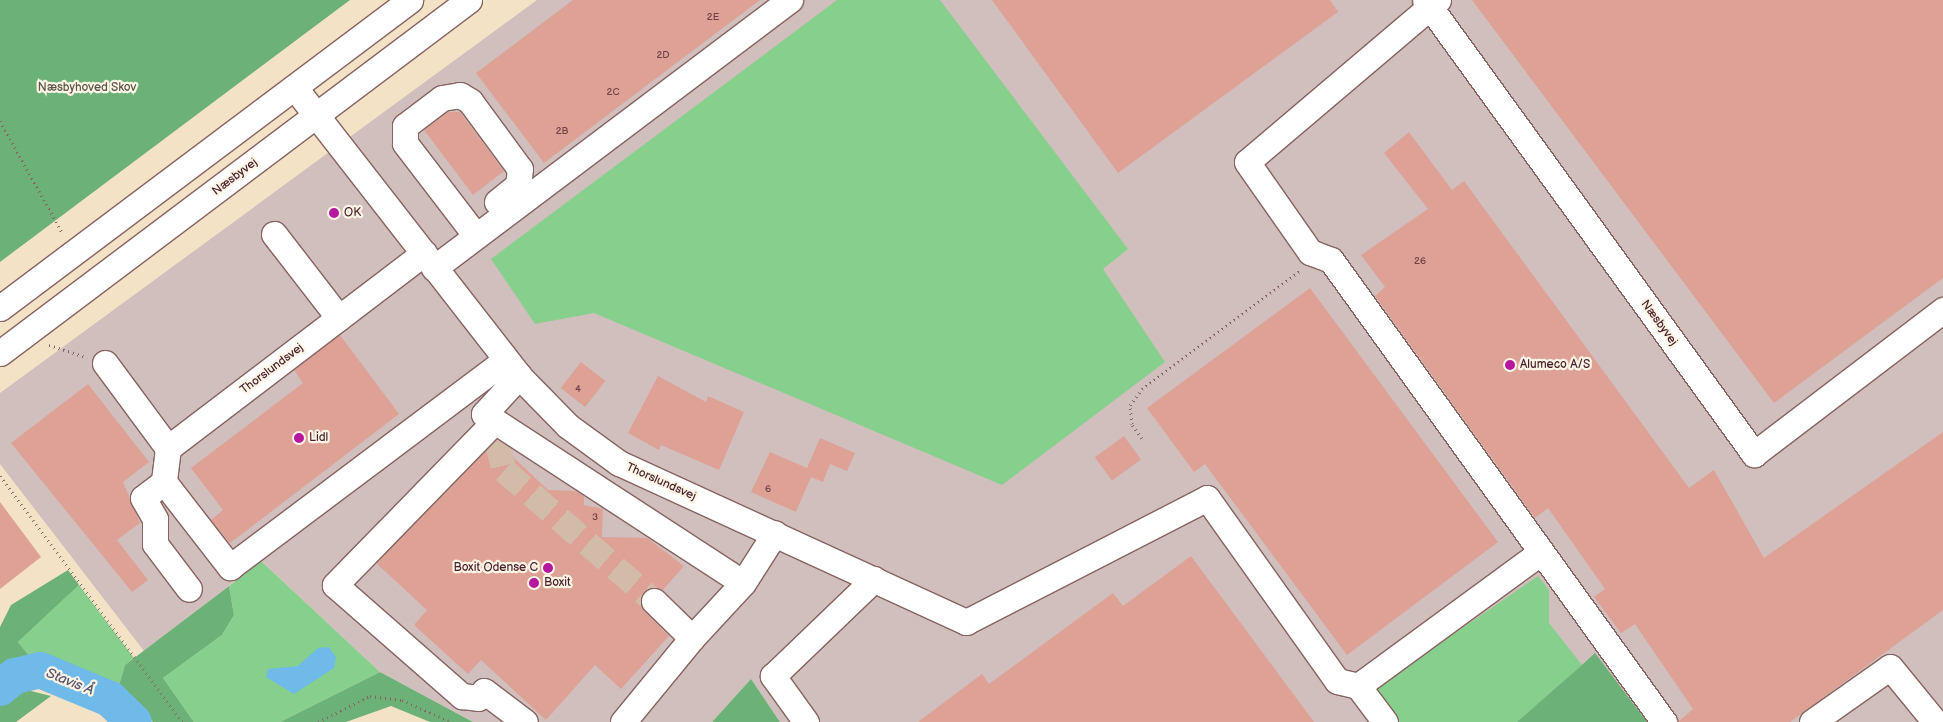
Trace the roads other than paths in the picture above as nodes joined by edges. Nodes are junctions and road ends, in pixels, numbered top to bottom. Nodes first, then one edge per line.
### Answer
1 (410, 0) edge
2 (469, 0) edge
3 (790, 0) edge
4 (1430, 2) edge
5 (295, 88) junction
6 (316, 116) junction
7 (472, 230) junction
8 (274, 234) dead end
9 (429, 261) junction
10 (0, 308) edge
11 (1943, 310) edge
12 (339, 318) junction
13 (0, 353) edge
14 (105, 363) road end
15 (512, 368) junction
16 (491, 427) junction
17 (168, 448) junction
18 (164, 482) junction
19 (775, 533) junction
20 (1541, 552) junction
21 (874, 579) junction
22 (743, 583) junction
23 (189, 589) dead end
24 (654, 601) tunnel mouth
25 (692, 638) junction
26 (1358, 686) junction
27 (525, 722) edge
28 (623, 722) edge
29 (806, 722) edge
30 (1385, 722) edge
31 (1664, 722) edge
32 (1812, 722) edge
33 (1935, 722) edge

1 - 5 street
2 - 6 street, Næsbyvej
3 - 7 street
4 - 11 street, Næsbyvej
4 - 20 street
5 - 6 street, Thorslundsvej
5 - 10 street
6 - 9 street, Thorslundsvej
6 - 13 street, Næsbyvej
7 - 7 street
7 - 9 street
8 - 12 street
9 - 12 street, Thorslundsvej
9 - 15 street, Thorslundsvej
12 - 17 street, Thorslundsvej
14 - 17 street
15 - 16 street
15 - 18 street
15 - 19 street, Thorslundsvej
16 - 22 street
16 - 27 street
17 - 18 street
18 - 23 street
19 - 21 street, Thorslundsvej
19 - 22 street
20 - 26 street
20 - 31 street
21 - 26 street, Thorslundsvej
21 - 29 street
22 - 25 street
24 - 25 street
25 - 28 street
26 - 30 street
32 - 33 street

